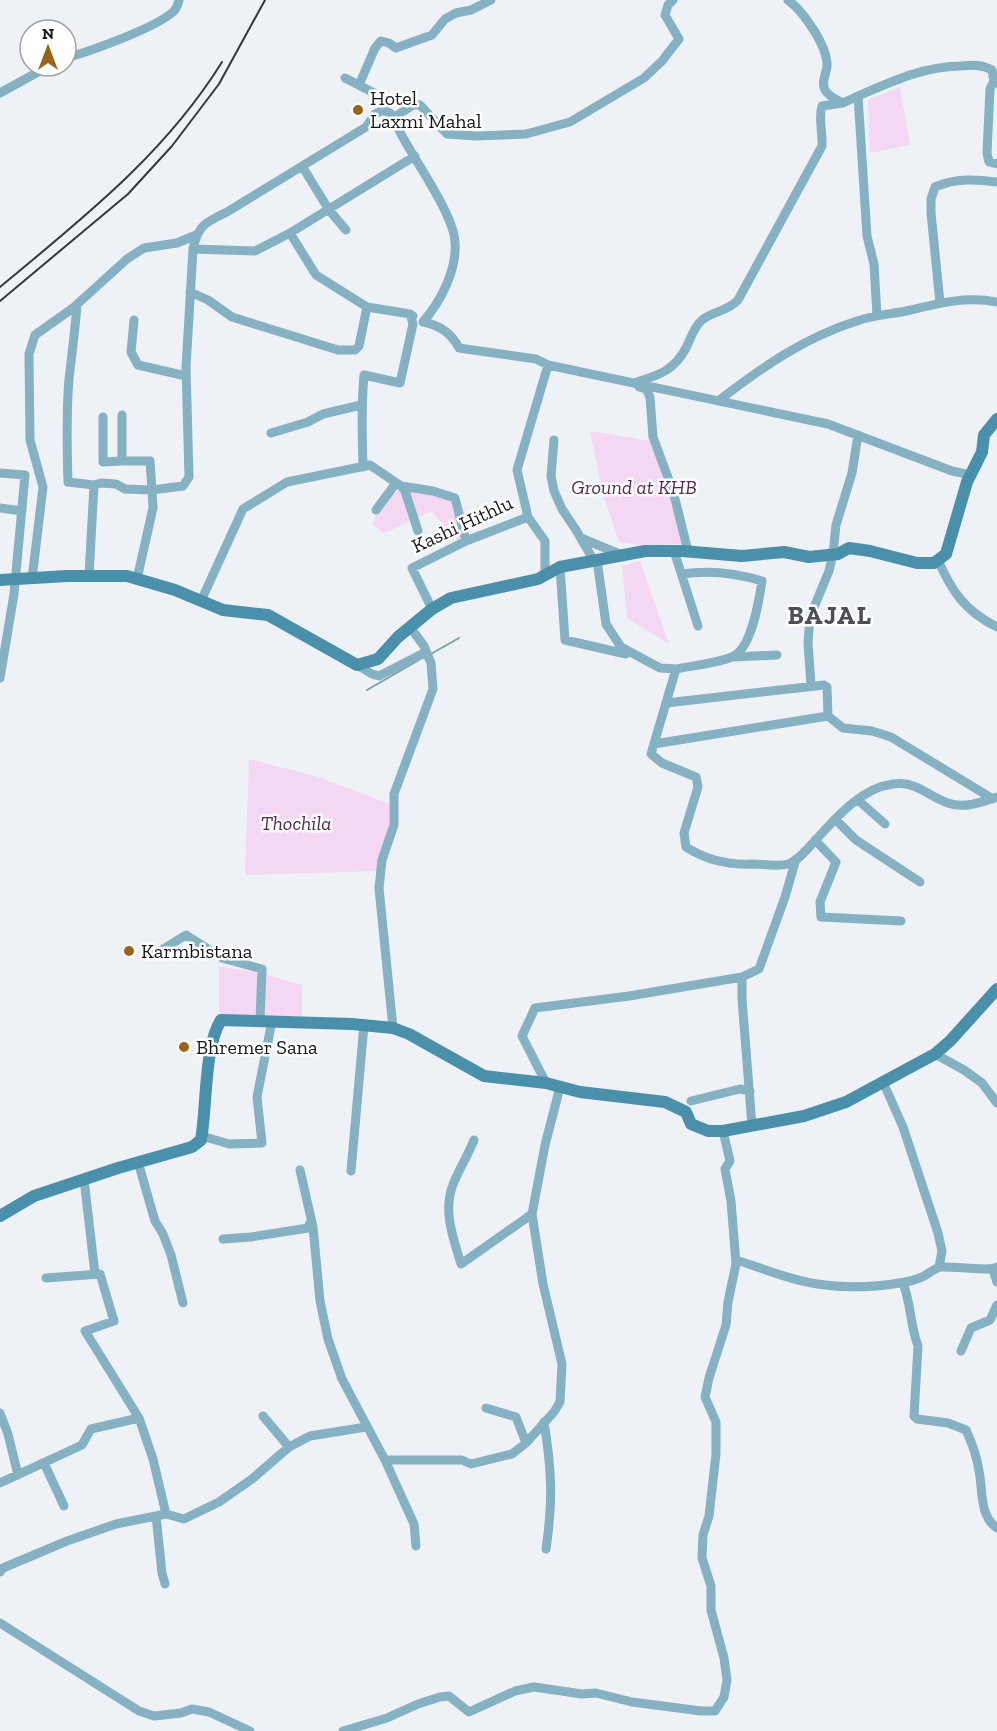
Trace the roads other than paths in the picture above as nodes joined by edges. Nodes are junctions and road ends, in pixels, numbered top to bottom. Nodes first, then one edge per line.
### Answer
1 (179, 0) edge
2 (491, 0) edge
3 (673, 0) edge
4 (788, 0) edge
5 (78, 55) edge
6 (27, 78) edge
7 (345, 78) dead end
8 (996, 82) edge
9 (359, 85) junction
10 (0, 93) edge
11 (858, 96) junction
12 (843, 103) junction
13 (383, 110) junction
14 (393, 118) junction
15 (415, 156) junction
16 (997, 165) edge
17 (302, 166) junction
18 (997, 182) edge
19 (329, 210) junction
20 (346, 230) dead end
21 (290, 233) junction
22 (196, 235) junction
23 (193, 249) junction
24 (190, 292) junction
25 (997, 302) edge
26 (940, 303) junction
27 (76, 305) junction
28 (366, 307) junction
29 (410, 314) junction
30 (877, 316) junction
31 (134, 320) dead end
32 (423, 322) junction
33 (548, 365) junction
34 (663, 373) junction
35 (186, 376) junction
36 (631, 384) junction
37 (649, 387) junction
38 (718, 401) junction
39 (361, 405) junction
40 (122, 415) dead end
41 (103, 417) dead end
42 (997, 419) edge
43 (271, 433) dead end
44 (858, 435) junction
45 (555, 440) dead end
46 (122, 461) junction
47 (363, 467) junction
48 (0, 474) edge
49 (970, 475) junction
50 (94, 485) junction
51 (399, 485) junction
52 (152, 490) junction
53 (0, 508) edge
54 (376, 510) dead end
55 (22, 511) junction
56 (528, 517) junction
57 (418, 531) dead end
58 (581, 538) junction
59 (466, 541) junction
60 (674, 551) junction
61 (688, 551) junction
62 (833, 554) junction
63 (622, 555) junction
64 (938, 560) junction
65 (596, 561) junction
66 (560, 567) junction
67 (682, 574) junction
68 (545, 575) junction
69 (89, 576) junction
70 (16, 579) junction
71 (32, 579) junction
72 (136, 579) junction
73 (0, 580) edge
74 (201, 601) junction
75 (432, 609) junction
76 (698, 626) dead end
77 (410, 627) junction
78 (997, 627) edge
79 (427, 655) junction
80 (777, 655) dead end
81 (639, 657) junction
82 (734, 657) junction
83 (357, 665) junction
84 (676, 669) junction
85 (0, 678) edge
86 (811, 685) junction
87 (666, 703) junction
88 (828, 716) junction
89 (654, 744) junction
90 (995, 798) edge
91 (858, 800) junction
92 (835, 819) junction
93 (885, 824) dead end
94 (815, 840) junction
95 (796, 859) junction
96 (920, 882) dead end
97 (900, 921) dead end
98 (155, 954) dead end
99 (742, 977) junction
100 (997, 989) edge
101 (266, 1021) junction
102 (364, 1025) junction
103 (393, 1028) junction
104 (935, 1054) junction
105 (883, 1082) junction
106 (546, 1083) junction
107 (560, 1086) junction
108 (750, 1091) junction
109 (691, 1101) dead end
110 (997, 1103) edge
111 (752, 1126) junction
112 (723, 1131) junction
113 (202, 1136) junction
114 (474, 1140) dead end
115 (138, 1162) junction
116 (300, 1170) dead end
117 (351, 1171) dead end
118 (84, 1179) junction
119 (532, 1214) junction
120 (0, 1216) edge
121 (311, 1220) junction
122 (223, 1239) dead end
123 (736, 1260) junction
124 (939, 1266) junction
125 (995, 1269) edge
126 (95, 1274) junction
127 (46, 1278) dead end
128 (997, 1281) edge
129 (903, 1282) junction
130 (183, 1303) dead end
131 (997, 1305) edge
132 (962, 1351) dead end
133 (486, 1408) dead end
134 (0, 1413) edge
135 (263, 1416) dead end
136 (139, 1418) junction
137 (544, 1422) junction
138 (366, 1427) junction
139 (526, 1443) junction
140 (289, 1448) junction
141 (385, 1460) junction
142 (44, 1463) junction
143 (18, 1475) junction
144 (0, 1483) edge
145 (64, 1506) dead end
146 (161, 1515) junction
147 (997, 1528) edge
148 (416, 1546) dead end
149 (546, 1549) dead end
150 (0, 1572) edge
151 (165, 1584) dead end
152 (0, 1623) edge
153 (715, 1711) junction
154 (713, 1721) dead end
155 (250, 1731) edge
156 (343, 1731) edge

1 - 5 street
2 - 9 street
3 - 14 street
4 - 12 street
6 - 10 street
7 - 9 street
8 - 11 street
8 - 16 street
9 - 13 street
11 - 12 street
11 - 30 street
12 - 34 street
13 - 14 street
13 - 17 street
14 - 15 street
15 - 19 street
15 - 32 street
17 - 19 street
17 - 22 street
18 - 26 street
19 - 20 street
19 - 21 street
21 - 23 street
21 - 28 street
22 - 23 street
22 - 27 street
23 - 24 street
24 - 28 street
24 - 35 street
25 - 26 street
26 - 30 street
27 - 50 street
27 - 71 street
28 - 29 street
29 - 32 street
29 - 39 street
30 - 38 street
31 - 35 street
32 - 33 street
33 - 36 street
33 - 56 street, Kashi Hithlu
34 - 36 street
34 - 37 street
35 - 52 street
36 - 37 street
36 - 61 street
37 - 38 street
38 - 44 street
39 - 43 street
39 - 47 street
40 - 46 street
41 - 46 street
42 - 49 street
44 - 49 street
44 - 62 street
45 - 58 street
46 - 52 street
47 - 51 street
47 - 74 street
48 - 55 street
49 - 64 street
50 - 52 street
50 - 69 street
51 - 54 street
51 - 57 street
51 - 59 street
52 - 72 street
53 - 55 street
55 - 70 street
56 - 59 street, Kashi Hithlu
56 - 68 street
58 - 63 street
58 - 65 street
59 - 75 street, Kashi Hithlu
60 - 61 street
60 - 63 street
60 - 67 street
61 - 62 street
62 - 64 street
62 - 86 street
63 - 65 street
64 - 78 street
65 - 66 street
65 - 81 street
66 - 68 street
66 - 81 street
67 - 76 street
67 - 82 street
68 - 75 street
69 - 71 street
69 - 72 street
70 - 71 street
70 - 73 street
70 - 85 street
72 - 74 street
74 - 83 street
75 - 77 street
77 - 79 street
77 - 83 street
79 - 83 street
79 - 103 street
80 - 82 street
81 - 84 street
82 - 84 street
84 - 87 street
86 - 87 street
86 - 88 street
87 - 89 street
88 - 89 street
88 - 90 street
89 - 95 street
90 - 91 street
91 - 92 street
91 - 93 street
92 - 94 street
92 - 96 street
94 - 95 street
94 - 97 street
95 - 99 street
98 - 101 street
99 - 106 street
99 - 108 street
100 - 104 street
101 - 102 street
101 - 113 street
101 - 113 street
102 - 103 street
102 - 117 street
103 - 106 street
104 - 105 street
104 - 110 street
105 - 111 street
105 - 124 street
106 - 107 street
107 - 112 street
107 - 119 street
108 - 109 street
108 - 111 street
111 - 112 street
112 - 123 street
113 - 115 street
114 - 119 street
115 - 118 street
115 - 130 street
116 - 121 street
118 - 120 street
118 - 126 street
119 - 137 street
121 - 122 street
121 - 138 street
123 - 129 street
123 - 153 street
124 - 125 street
124 - 129 street
125 - 128 street
126 - 127 street
126 - 136 street
129 - 147 street
131 - 132 street
133 - 139 street
134 - 143 street
135 - 140 street
136 - 142 street
136 - 146 street
137 - 139 street
137 - 149 street
138 - 140 street
138 - 141 street
139 - 141 street
140 - 146 street
141 - 148 street
142 - 143 street
142 - 145 street
143 - 144 street
146 - 150 street
146 - 151 street
152 - 155 street
153 - 154 street
153 - 156 street

